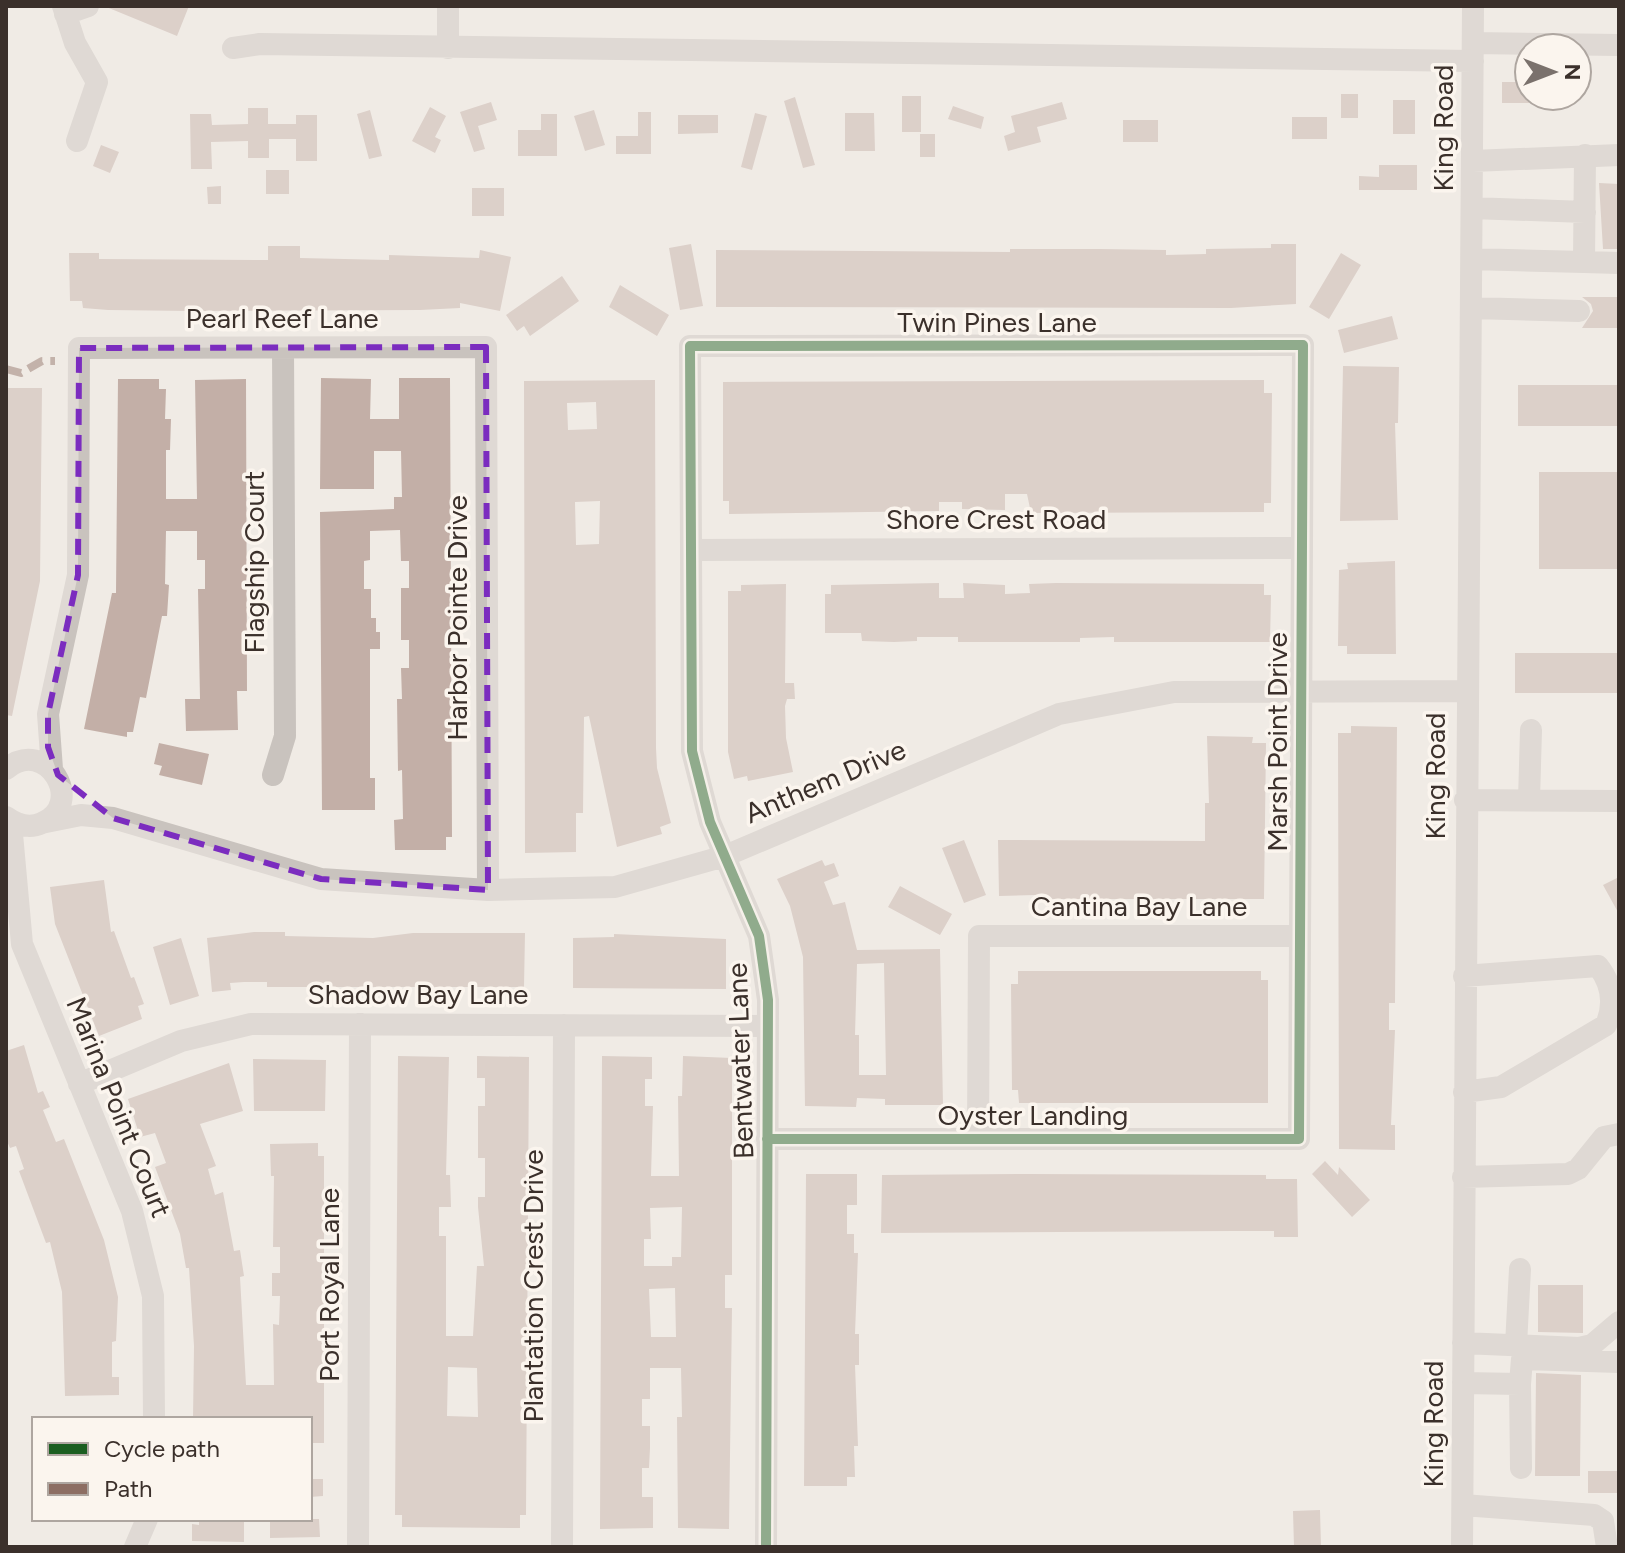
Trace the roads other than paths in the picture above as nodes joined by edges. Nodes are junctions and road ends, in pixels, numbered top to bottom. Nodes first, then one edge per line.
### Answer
1 (88, 6) edge
2 (448, 6) edge
3 (1473, 6) edge
4 (64, 10) edge
5 (1619, 45) edge
6 (233, 48) dead end
7 (448, 48) junction
8 (1473, 52) junction
9 (77, 141) dead end
10 (1585, 155) junction
11 (1619, 155) edge
12 (1473, 161) junction
13 (1472, 208) junction
14 (1585, 212) junction
15 (1472, 259) junction
16 (1584, 262) junction
17 (1619, 263) edge
18 (1472, 308) junction
19 (1579, 311) dead end
20 (1303, 345) joint
21 (690, 346) joint
22 (486, 347) joint
23 (283, 348) junction
24 (1302, 548) junction
25 (691, 550) junction
26 (1301, 690) junction
27 (1466, 691) junction
28 (48, 714) junction
29 (1531, 730) dead end
30 (11, 765) edge
31 (55, 772) junction
32 (273, 775) dead end
33 (1465, 800) junction
34 (1529, 800) junction
35 (1619, 801) edge
36 (6, 817) edge
37 (113, 818) junction
38 (42, 823) junction
39 (725, 856) junction
40 (14, 869) junction
41 (488, 890) junction
42 (1300, 936) junction
43 (1464, 976) junction
44 (360, 1024) junction
45 (564, 1025) junction
46 (768, 1026) junction
47 (79, 1084) junction
48 (1464, 1092) junction
49 (1619, 1134) edge
50 (767, 1139) junction
51 (978, 1139) junction
52 (1299, 1139) joint
53 (1463, 1177) junction
54 (1520, 1269) dead end
55 (1619, 1322) edge
56 (1463, 1343) junction
57 (1516, 1345) junction
58 (1619, 1362) edge
59 (1463, 1383) junction
60 (1520, 1384) junction
61 (154, 1417) edge
62 (1521, 1468) dead end
63 (1463, 1505) junction
64 (146, 1521) edge
65 (135, 1547) edge
66 (358, 1547) edge
67 (562, 1547) edge
68 (766, 1547) edge
69 (1462, 1547) edge
70 (1607, 1547) edge

1 - 4 street
2 - 7 street
3 - 8 street, King Road
4 - 9 street
5 - 8 street
6 - 7 street
7 - 8 street
8 - 12 street, King Road
10 - 11 street
10 - 12 street
10 - 14 street
12 - 13 street, King Road
13 - 14 street
13 - 15 street, King Road
14 - 16 street
15 - 16 street
15 - 18 street, King Road
16 - 17 street
18 - 19 street
18 - 27 street, King Road
20 - 21 street, Twin Pines Lane
20 - 24 street, Marsh Point Drive
21 - 25 street, Bentwater Lane
22 - 23 street, Pearl Reef Lane
22 - 41 street, Harbor Pointe Drive
23 - 28 street, Pearl Reef Lane
23 - 32 street, Flagship Court
24 - 25 street, Shore Crest Road
24 - 26 street, Marsh Point Drive
25 - 39 street, Bentwater Lane
26 - 27 street, Anthem Drive
26 - 39 street, Anthem Drive
26 - 42 street, Marsh Point Drive
27 - 33 street, King Road
28 - 30 street
28 - 31 street
29 - 34 street
30 - 31 street
31 - 37 street, Anthem Drive
31 - 38 street
33 - 34 street
33 - 43 street, King Road
34 - 35 street
36 - 38 street
36 - 40 street, Marina Point Court
37 - 38 street, Anthem Drive
37 - 41 street, Anthem Drive
38 - 40 street
39 - 41 street, Anthem Drive
39 - 46 street, Bentwater Lane
40 - 47 street, Marina Point Court
42 - 51 street, Cantina Bay Lane
42 - 52 street, Marsh Point Drive
43 - 48 street, King Road
43 - 48 street
44 - 45 street, Shadow Bay Lane
44 - 47 street, Shadow Bay Lane
44 - 66 street, Port Royal Lane
45 - 46 street, Shadow Bay Lane
45 - 67 street, Plantation Crest Drive
46 - 50 street, Bentwater Lane
47 - 61 street, Marina Point Court
48 - 53 street, King Road
49 - 53 street
50 - 51 street, Oyster Landing
50 - 68 street, Bentwater Lane
51 - 52 street, Oyster Landing
53 - 56 street, King Road
54 - 57 street
55 - 57 street
56 - 57 street
56 - 59 street, King Road
58 - 60 street
59 - 60 street
59 - 63 street, King Road
60 - 62 street
63 - 69 street, King Road
63 - 70 street
64 - 65 street

